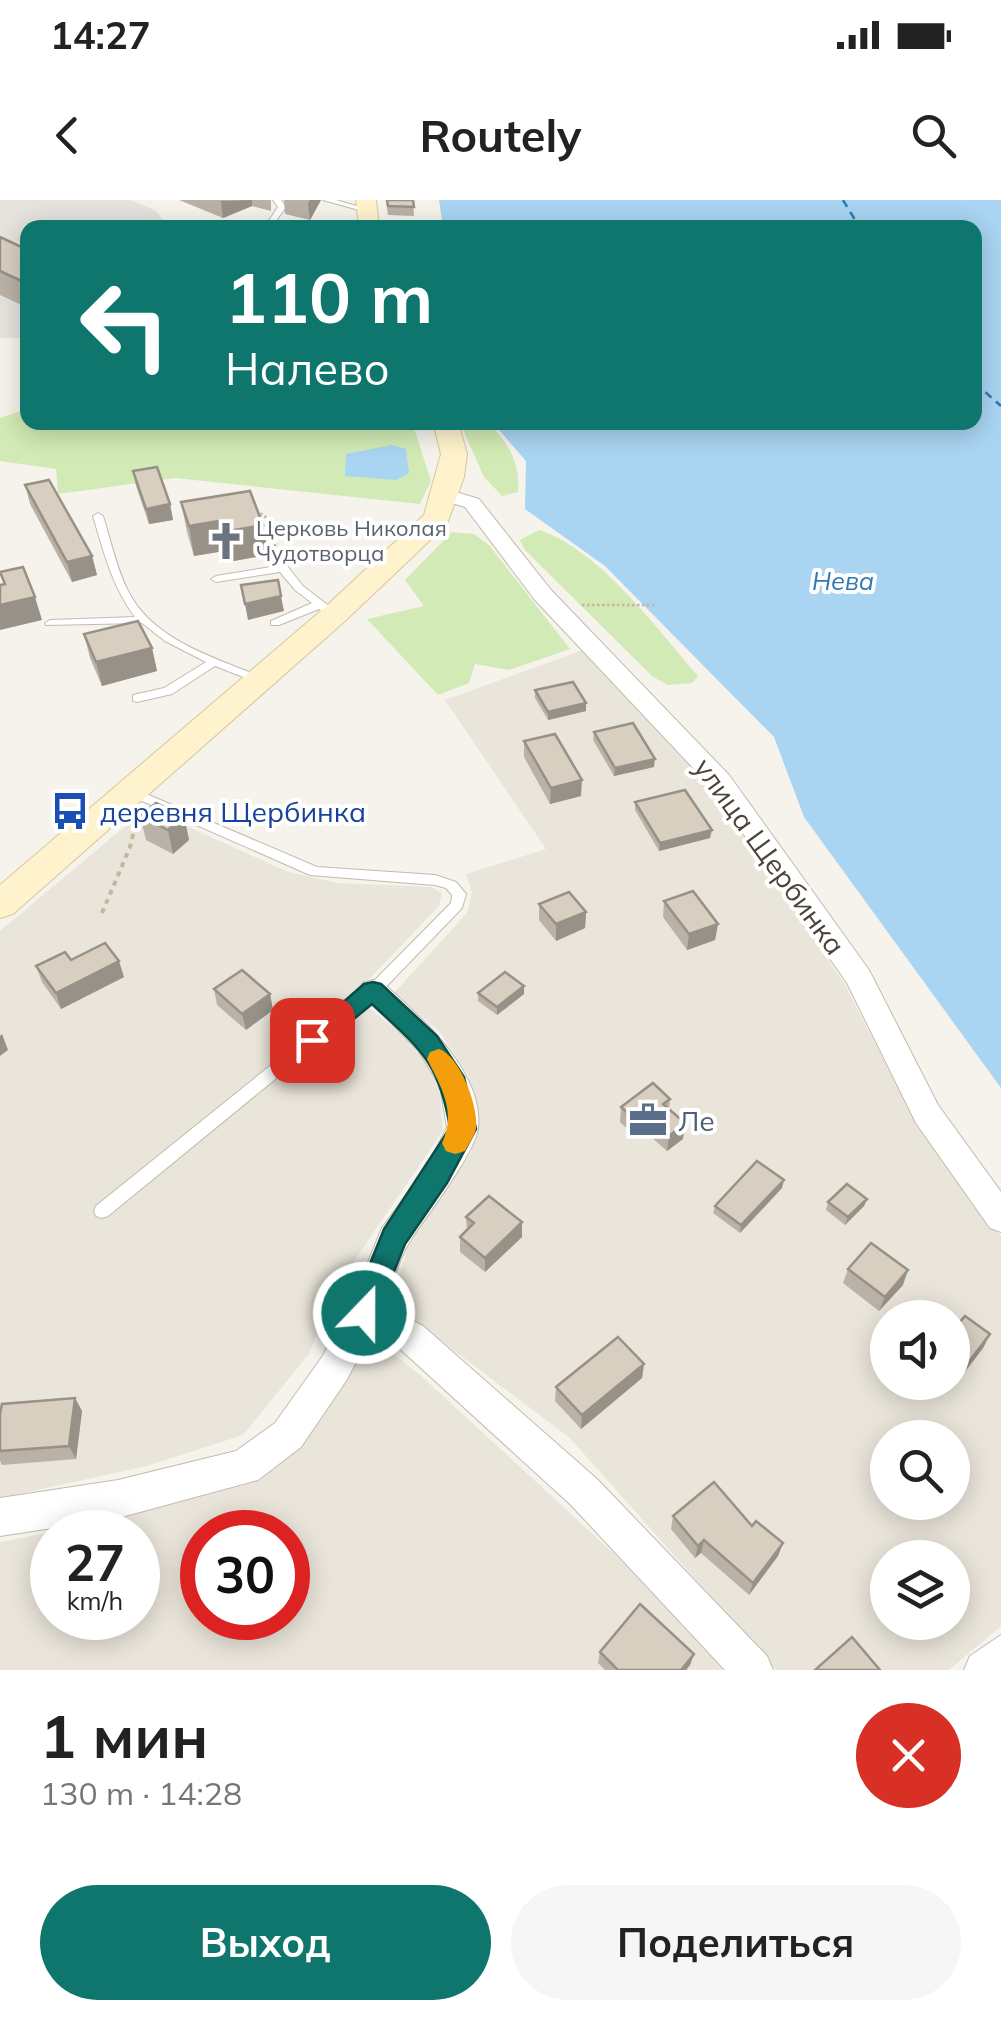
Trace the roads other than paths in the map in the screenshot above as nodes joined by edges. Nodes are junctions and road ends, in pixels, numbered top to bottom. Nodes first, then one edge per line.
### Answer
1 (327, 200) edge
2 (367, 212) edge
3 (447, 430) edge
4 (446, 495) junction
5 (98, 516) dead end
6 (216, 579) dead end
7 (326, 610) junction
8 (144, 620) junction
9 (50, 624) dead end
10 (275, 624) dead end
11 (215, 661) junction
12 (260, 680) junction
13 (138, 698) dead end
14 (129, 792) junction
15 (0, 905) edge
16 (373, 991) junction
17 (102, 1211) dead end
18 (1001, 1218) edge
19 (364, 1313) junction
20 (0, 1518) edge
21 (1001, 1656) edge
22 (753, 1670) edge
23 (984, 1670) edge

1 - 2 lane
3 - 4 street
4 - 7 street
4 - 18 street, улица Щербинка
5 - 8 lane
6 - 7 lane
7 - 10 lane
7 - 12 street
8 - 9 lane
8 - 11 lane
11 - 12 lane
11 - 13 lane
12 - 14 street
14 - 15 street
14 - 16 lane
16 - 17 lane
16 - 19 street
19 - 20 street
19 - 22 street
21 - 23 street

